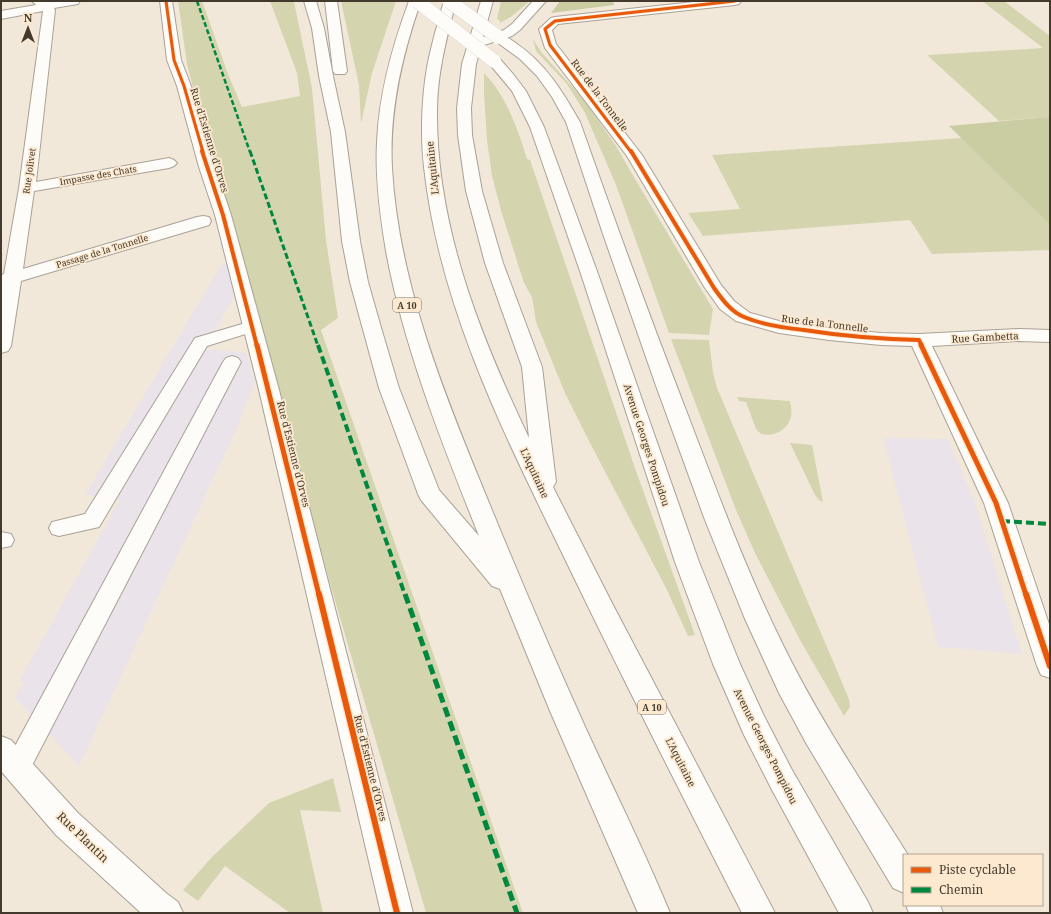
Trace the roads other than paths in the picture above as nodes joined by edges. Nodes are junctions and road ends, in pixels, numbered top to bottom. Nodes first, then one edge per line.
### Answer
1 (74, 1) edge
2 (166, 1) edge
3 (310, 1) edge
4 (331, 1) edge
5 (416, 1) edge
6 (449, 1) edge
7 (487, 1) edge
8 (540, 1) edge
9 (735, 1) edge
10 (43, 4) edge
11 (1, 15) edge
12 (498, 37) junction
13 (474, 44) junction
14 (338, 132) junction
15 (169, 162) dead end
16 (27, 188) junction
17 (203, 221) dead end
18 (6, 279) edge
19 (252, 326) junction
20 (1050, 336) edge
21 (919, 340) junction
22 (1, 346) edge
23 (232, 362) dead end
24 (547, 501) junction
25 (59, 528) dead end
26 (515, 595) junction
27 (1050, 666) edge
28 (6, 758) edge
29 (903, 875) edge
30 (166, 913) edge
31 (397, 913) edge
32 (654, 913) edge
33 (758, 913) edge
34 (857, 913) edge

1 - 10 main road
2 - 19 main road, Rue d'Estienne d'Orves
3 - 14 main road
4 - 14 main road
5 - 13 main road, Avenue Georges Pompidou, bridge
5 - 26 main road, A 10
6 - 12 main road, bridge
6 - 24 main road, L'Aquitaine / A 10
7 - 24 main road
8 - 12 main road
9 - 21 main road, Rue de la Tonnelle
10 - 11 main road
10 - 16 main road, Rue Jolivet
12 - 13 main road
12 - 29 main road
13 - 34 main road, Avenue Georges Pompidou, bridge
14 - 26 main road
15 - 16 main road, Impasse des Chats
16 - 18 main road, Rue Jolivet
17 - 18 main road, Passage de la Tonnelle
18 - 22 main road, Rue Jolivet
19 - 25 lane
19 - 31 main road, Rue d'Estienne d'Orves
20 - 21 main road, Rue Gambetta
21 - 27 main road
23 - 28 lane
24 - 33 main road, L'Aquitaine / A 10
26 - 32 main road, A 10
28 - 30 main road, Rue Plantin

